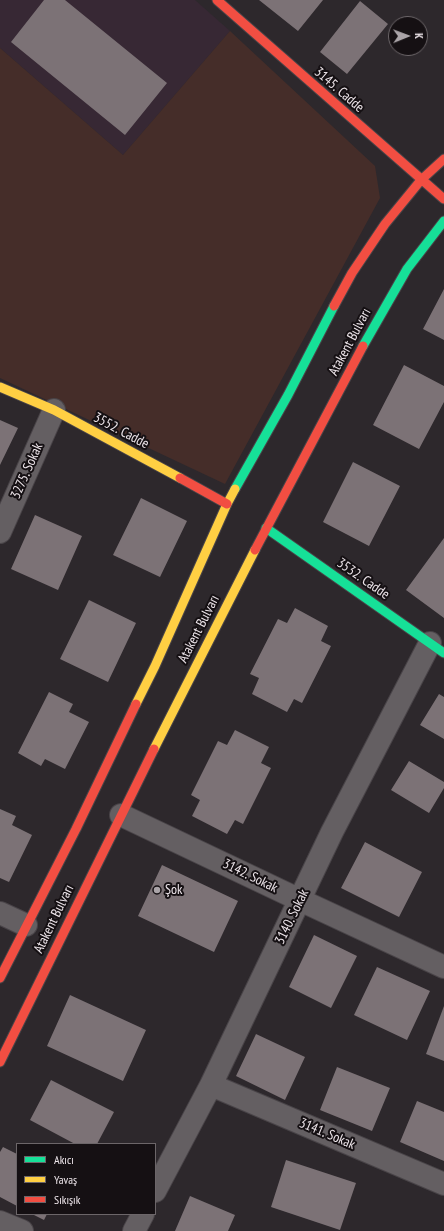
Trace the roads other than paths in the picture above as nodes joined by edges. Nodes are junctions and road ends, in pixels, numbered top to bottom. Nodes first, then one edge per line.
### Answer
1 (217, 0) edge
2 (444, 159) edge
3 (421, 180) junction
4 (444, 199) edge
5 (444, 221) edge
6 (0, 387) edge
7 (54, 410) junction
8 (227, 504) junction
9 (266, 528) junction
10 (0, 532) edge
11 (437, 648) edge
12 (121, 814) junction
13 (300, 900) junction
14 (0, 913) edge
15 (26, 925) junction
16 (444, 967) edge
17 (0, 978) edge
18 (0, 1062) edge
19 (211, 1085) junction
20 (444, 1184) edge
21 (156, 1190) edge
22 (142, 1215) edge
23 (0, 1222) edge
24 (22, 1231) edge
25 (134, 1231) edge

1 - 3 main road, 3145. Cadde
2 - 3 main road, Atakent Bulvarı
3 - 4 main road, 3145. Cadde
3 - 8 main road, Atakent Bulvarı
5 - 9 main road, Atakent Bulvarı
6 - 7 main road, 3552. Cadde
7 - 8 main road, 3552. Cadde
7 - 10 street, 3275. Sokak
8 - 15 main road, Atakent Bulvarı
9 - 11 main road, 3532. Cadde
9 - 12 main road, Atakent Bulvarı
11 - 13 street, 3140. Sokak
12 - 13 street, 3142. Sokak
12 - 18 main road, Atakent Bulvarı
13 - 16 street, 3142. Sokak
13 - 19 street, 3140. Sokak
14 - 15 street
15 - 17 main road, Atakent Bulvarı
19 - 20 street, 3141. Sokak
19 - 21 street, 3140. Sokak
22 - 25 street
23 - 24 street

